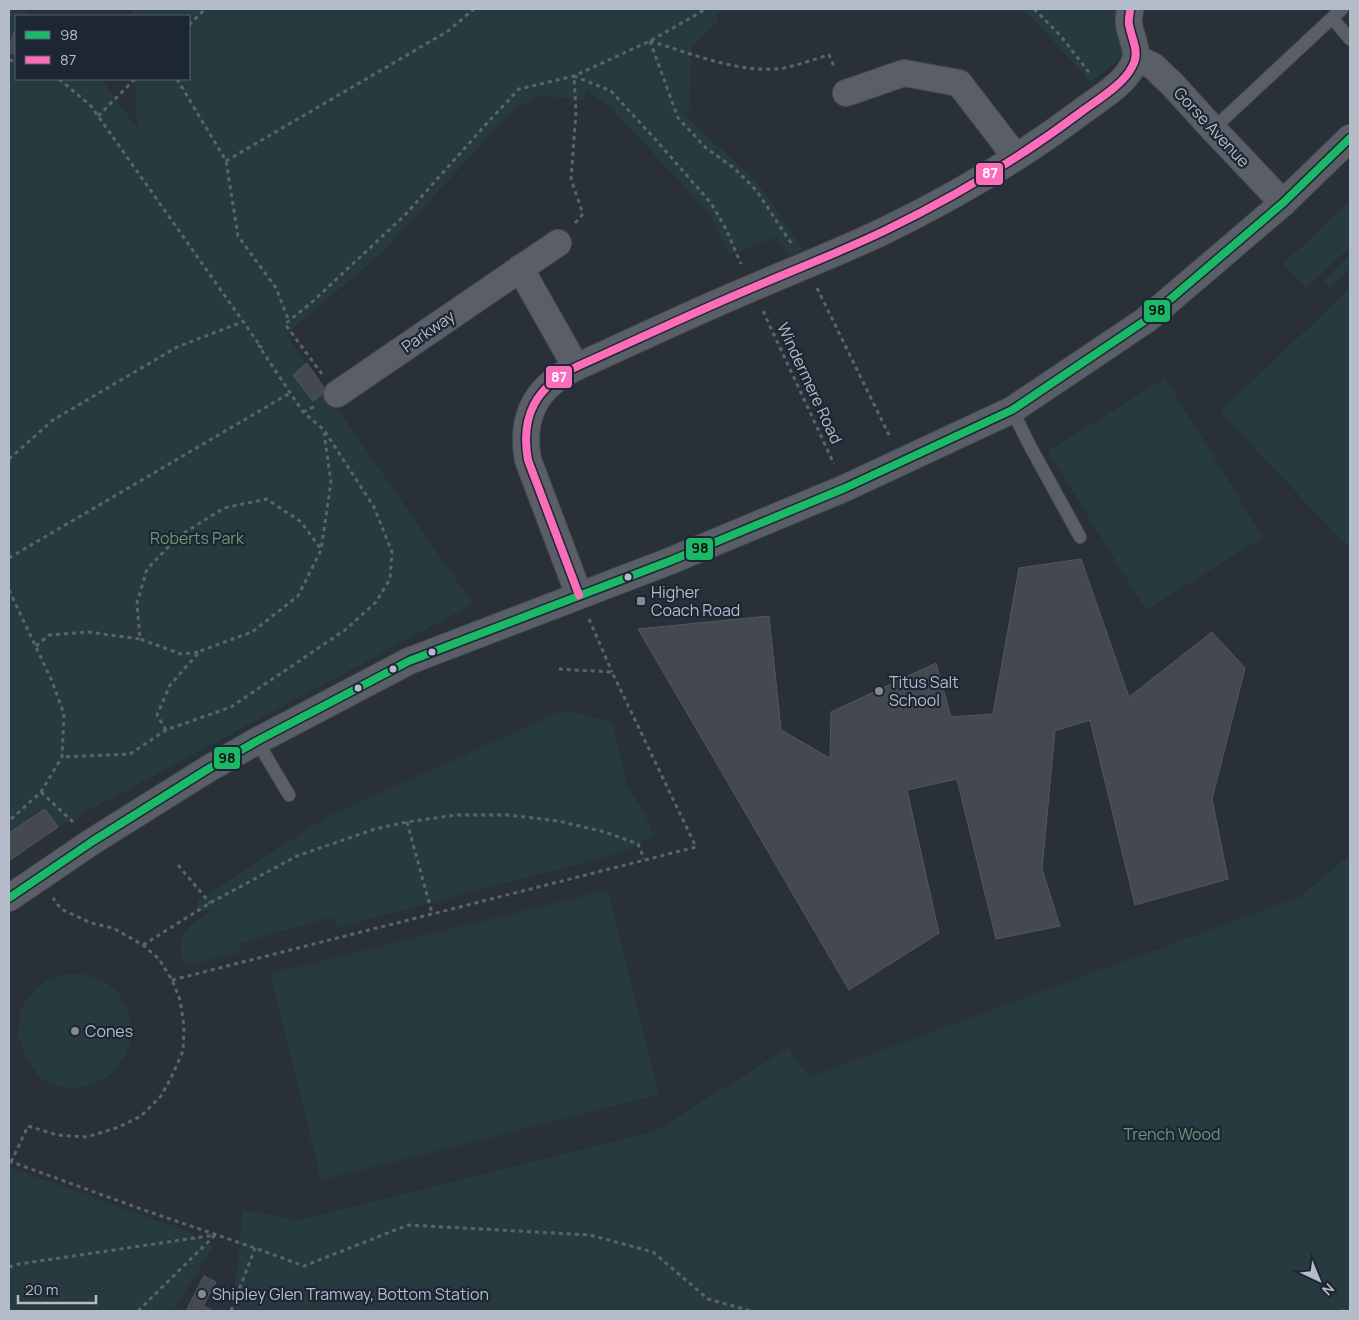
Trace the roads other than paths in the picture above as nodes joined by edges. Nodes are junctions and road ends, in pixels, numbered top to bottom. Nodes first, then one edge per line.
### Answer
1 (1130, 9) edge
2 (1342, 9) edge
3 (1332, 18) junction
4 (1350, 39) edge
5 (1136, 58) junction
6 (846, 93) road end
7 (1213, 129) junction
8 (1350, 138) edge
9 (1016, 156) junction
10 (1283, 203) junction
11 (558, 242) road end
12 (520, 268) junction
13 (576, 368) junction
14 (337, 394) road end
15 (1012, 410) junction
16 (1080, 537) dead end
17 (579, 595) junction
18 (256, 741) junction
19 (289, 795) dead end
20 (9, 898) edge

1 - 5 street
2 - 3 lane
3 - 4 lane
3 - 7 lane
5 - 7 street, Gorse Avenue
5 - 9 street
6 - 9 street
7 - 10 street, Gorse Avenue
8 - 10 street
9 - 13 street
10 - 15 street
11 - 12 street, Parkway
12 - 13 street
12 - 14 street, Parkway
13 - 17 street
15 - 16 lane
15 - 17 street
17 - 18 street
18 - 19 lane
18 - 20 street

